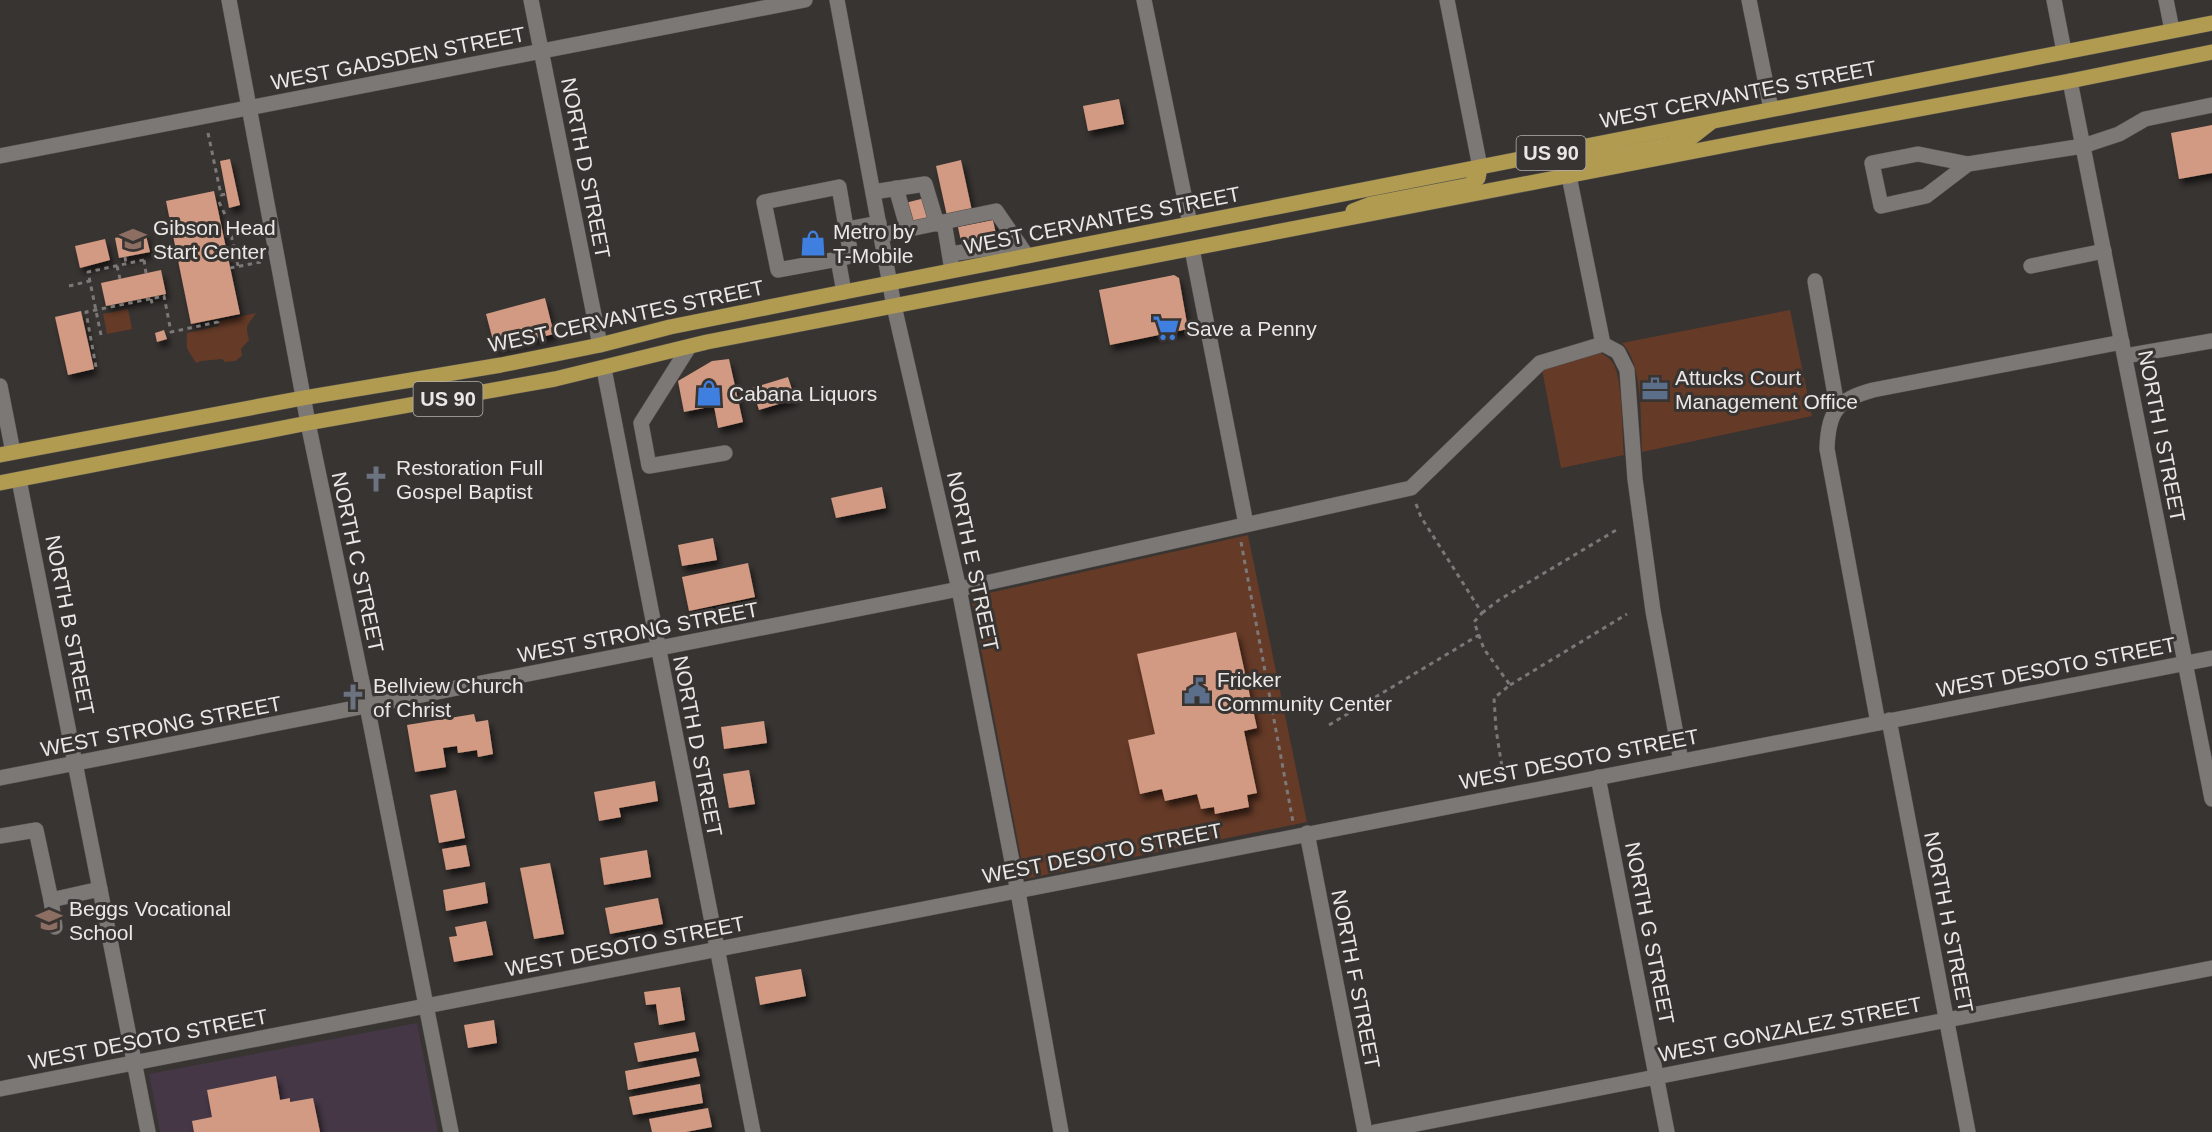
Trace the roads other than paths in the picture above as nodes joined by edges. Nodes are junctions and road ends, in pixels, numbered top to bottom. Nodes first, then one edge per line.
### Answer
1 (229, 0) edge
2 (531, 0) edge
3 (805, 0) edge
4 (837, 0) edge
5 (1144, 0) edge
6 (1447, 0) edge
7 (1749, 0) edge
8 (2054, 0) edge
9 (2166, 0) edge
10 (2212, 23) edge
11 (2172, 30) junction
12 (2064, 51) junction
13 (541, 52) junction
14 (2212, 52) edge
15 (2070, 81) junction
16 (2212, 105) edge
17 (250, 108) junction
18 (1771, 109) junction
19 (1712, 121) junction
20 (2083, 146) junction
21 (0, 156) edge
22 (1968, 164) junction
23 (1480, 167) junction
24 (1569, 176) junction
25 (896, 188) junction
26 (873, 192) junction
27 (1338, 221) junction
28 (941, 223) junction
29 (1190, 224) junction
30 (847, 229) junction
31 (880, 229) junction
32 (908, 230) junction
33 (1192, 249) junction
34 (1023, 250) junction
35 (2104, 251) junction
36 (950, 254) junction
37 (838, 260) junction
38 (2031, 266) dead end
39 (952, 271) junction
40 (1815, 281) dead end
41 (890, 283) junction
42 (844, 292) junction
43 (894, 306) junction
44 (2212, 341) edge
45 (1603, 344) junction
46 (600, 345) junction
47 (689, 347) junction
48 (2124, 349) junction
49 (604, 369) junction
50 (0, 386) edge
51 (303, 398) junction
52 (1837, 406) junction
53 (308, 423) junction
54 (645, 442) junction
55 (619, 447) junction
56 (7, 453) edge
57 (725, 453) dead end
58 (19, 480) junction
59 (0, 483) edge
60 (1242, 525) junction
61 (959, 589) junction
62 (658, 650) junction
63 (2212, 658) edge
64 (2186, 663) junction
65 (367, 706) junction
66 (1883, 722) junction
67 (1681, 761) junction
68 (76, 764) junction
69 (1598, 777) junction
70 (0, 778) edge
71 (2212, 799) edge
72 (1301, 834) junction
73 (0, 836) edge
74 (100, 889) junction
75 (1018, 892) junction
76 (51, 900) junction
77 (56, 927) dead end
78 (717, 949) junction
79 (2212, 968) edge
80 (426, 1006) junction
81 (1947, 1020) junction
82 (134, 1063) junction
83 (1657, 1077) junction
84 (0, 1089) edge
85 (148, 1132) edge
86 (451, 1132) edge
87 (753, 1132) edge
88 (1061, 1132) edge
89 (1365, 1132) edge
90 (1375, 1132) edge
91 (1667, 1132) edge
92 (1968, 1132) edge

1 - 17 street, NORTH C STREET
2 - 13 street, NORTH D STREET
3 - 13 street, WEST GADSDEN STREET
4 - 26 street, NORTH E STREET
5 - 29 street
6 - 23 street
7 - 18 street
8 - 12 street
9 - 11 street
10 - 11 main road, WEST CERVANTES STREET / US 90
11 - 12 main road, WEST CERVANTES STREET / US 90
12 - 18 main road, WEST CERVANTES STREET / US 90
13 - 17 street, WEST GADSDEN STREET
13 - 46 street, NORTH D STREET
14 - 15 main road, WEST CERVANTES STREET / US 90
15 - 20 street, NORTH I STREET
15 - 24 main road, WEST CERVANTES STREET / US 90
16 - 20 street
17 - 21 street, WEST GADSDEN STREET
17 - 51 street, NORTH C STREET
18 - 19 main road, WEST CERVANTES STREET / US 90
19 - 23 main road, WEST CERVANTES STREET / US 90
19 - 24 main road
20 - 22 street
20 - 35 street, NORTH I STREET
22 - 22 street
23 - 27 main road
23 - 29 main road, WEST CERVANTES STREET / US 90
24 - 27 main road, WEST CERVANTES STREET / US 90
24 - 45 street
25 - 26 street
25 - 28 street
25 - 32 street
26 - 31 street, NORTH E STREET
27 - 33 main road, WEST CERVANTES STREET / US 90
28 - 32 street
28 - 34 street
28 - 36 street
29 - 34 main road, WEST CERVANTES STREET / US 90
30 - 31 street
30 - 37 street
30 - 37 street
31 - 32 street
31 - 41 street, NORTH E STREET
33 - 43 main road, WEST CERVANTES STREET / US 90
33 - 60 street
34 - 36 street
34 - 39 main road, WEST CERVANTES STREET / US 90
35 - 38 street
35 - 48 street, NORTH I STREET
36 - 39 street
37 - 42 street
39 - 41 main road, WEST CERVANTES STREET / US 90
40 - 52 street
41 - 42 main road, WEST CERVANTES STREET / US 90
41 - 43 street, NORTH E STREET
42 - 46 main road, WEST CERVANTES STREET / US 90
43 - 47 main road, WEST CERVANTES STREET / US 90
43 - 61 street, NORTH E STREET
44 - 48 street
45 - 60 street, WEST STRONG STREET
45 - 67 street
46 - 51 main road, WEST CERVANTES STREET / US 90
47 - 49 main road, WEST CERVANTES STREET / US 90
47 - 54 street
48 - 52 street
48 - 64 street, NORTH I STREET
49 - 53 main road, WEST CERVANTES STREET / US 90
49 - 55 street, NORTH D STREET
50 - 56 street
51 - 53 street, NORTH C STREET
51 - 56 main road, WEST CERVANTES STREET / US 90
52 - 66 street, NORTH H STREET
53 - 58 main road, WEST CERVANTES STREET / US 90
53 - 65 street, NORTH C STREET
54 - 55 street
54 - 57 street
55 - 62 street, NORTH D STREET
58 - 59 main road, WEST CERVANTES STREET / US 90
58 - 68 street, NORTH B STREET
60 - 61 street, WEST STRONG STREET
61 - 62 street, WEST STRONG STREET
61 - 75 street, NORTH E STREET
62 - 65 street, WEST STRONG STREET
62 - 78 street, NORTH D STREET
63 - 64 street, WEST DESOTO STREET
64 - 66 street, WEST DESOTO STREET
64 - 71 street, NORTH I STREET
65 - 68 street, WEST STRONG STREET
65 - 80 street, NORTH C STREET
66 - 67 street, WEST DESOTO STREET
66 - 81 street, NORTH H STREET
67 - 69 street, WEST DESOTO STREET
68 - 70 street, WEST STRONG STREET
68 - 74 street, NORTH B STREET
69 - 72 street, WEST DESOTO STREET
69 - 83 street, NORTH G STREET
72 - 75 street, WEST DESOTO STREET
72 - 89 street, NORTH F STREET
73 - 76 street
74 - 76 street
74 - 82 street, NORTH B STREET
75 - 78 street, WEST DESOTO STREET
75 - 88 street, NORTH E STREET
76 - 77 street
78 - 80 street, WEST DESOTO STREET
78 - 87 street, NORTH D STREET
79 - 81 street, WEST GONZALEZ STREET
80 - 82 street, WEST DESOTO STREET
80 - 86 street, NORTH C STREET
81 - 83 street, WEST GONZALEZ STREET
81 - 92 street, NORTH H STREET
82 - 84 street, WEST DESOTO STREET
82 - 85 street, NORTH B STREET
83 - 90 street, WEST GONZALEZ STREET
83 - 91 street, NORTH G STREET

